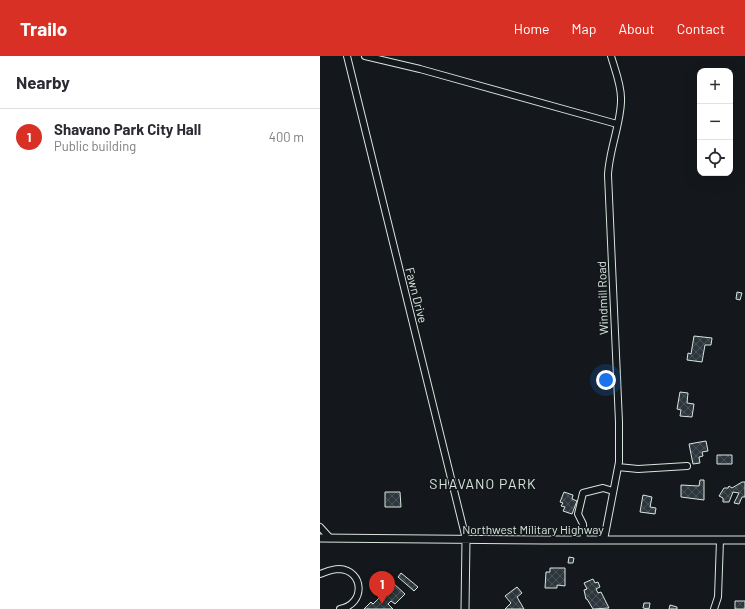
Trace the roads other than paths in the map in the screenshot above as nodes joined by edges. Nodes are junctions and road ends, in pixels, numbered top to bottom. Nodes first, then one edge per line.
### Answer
1 (347, 56) edge
2 (365, 56) edge
3 (611, 56) edge
4 (617, 124) junction
5 (687, 466) dead end
6 (618, 467) junction
7 (613, 491) junction
8 (320, 527) edge
9 (320, 538) edge
10 (330, 538) junction
11 (466, 539) junction
12 (584, 540) junction
13 (604, 540) junction
14 (720, 540) junction
15 (745, 540) edge
16 (320, 574) edge
17 (340, 609) edge
18 (465, 609) edge
19 (714, 609) edge

1 - 11 street, Fawn Drive
2 - 4 street
3 - 4 street, Windmill Road
4 - 6 street, Windmill Road
5 - 6 street
6 - 7 street, Windmill Road
7 - 12 street
7 - 13 street, Windmill Road
8 - 10 street
9 - 10 main road, Northwest Military Highway
10 - 11 main road, Northwest Military Highway
11 - 12 main road, Northwest Military Highway
11 - 18 main road
12 - 13 main road, Northwest Military Highway
13 - 14 main road, Northwest Military Highway
14 - 15 main road, Northwest Military Highway
14 - 19 street
16 - 17 street

